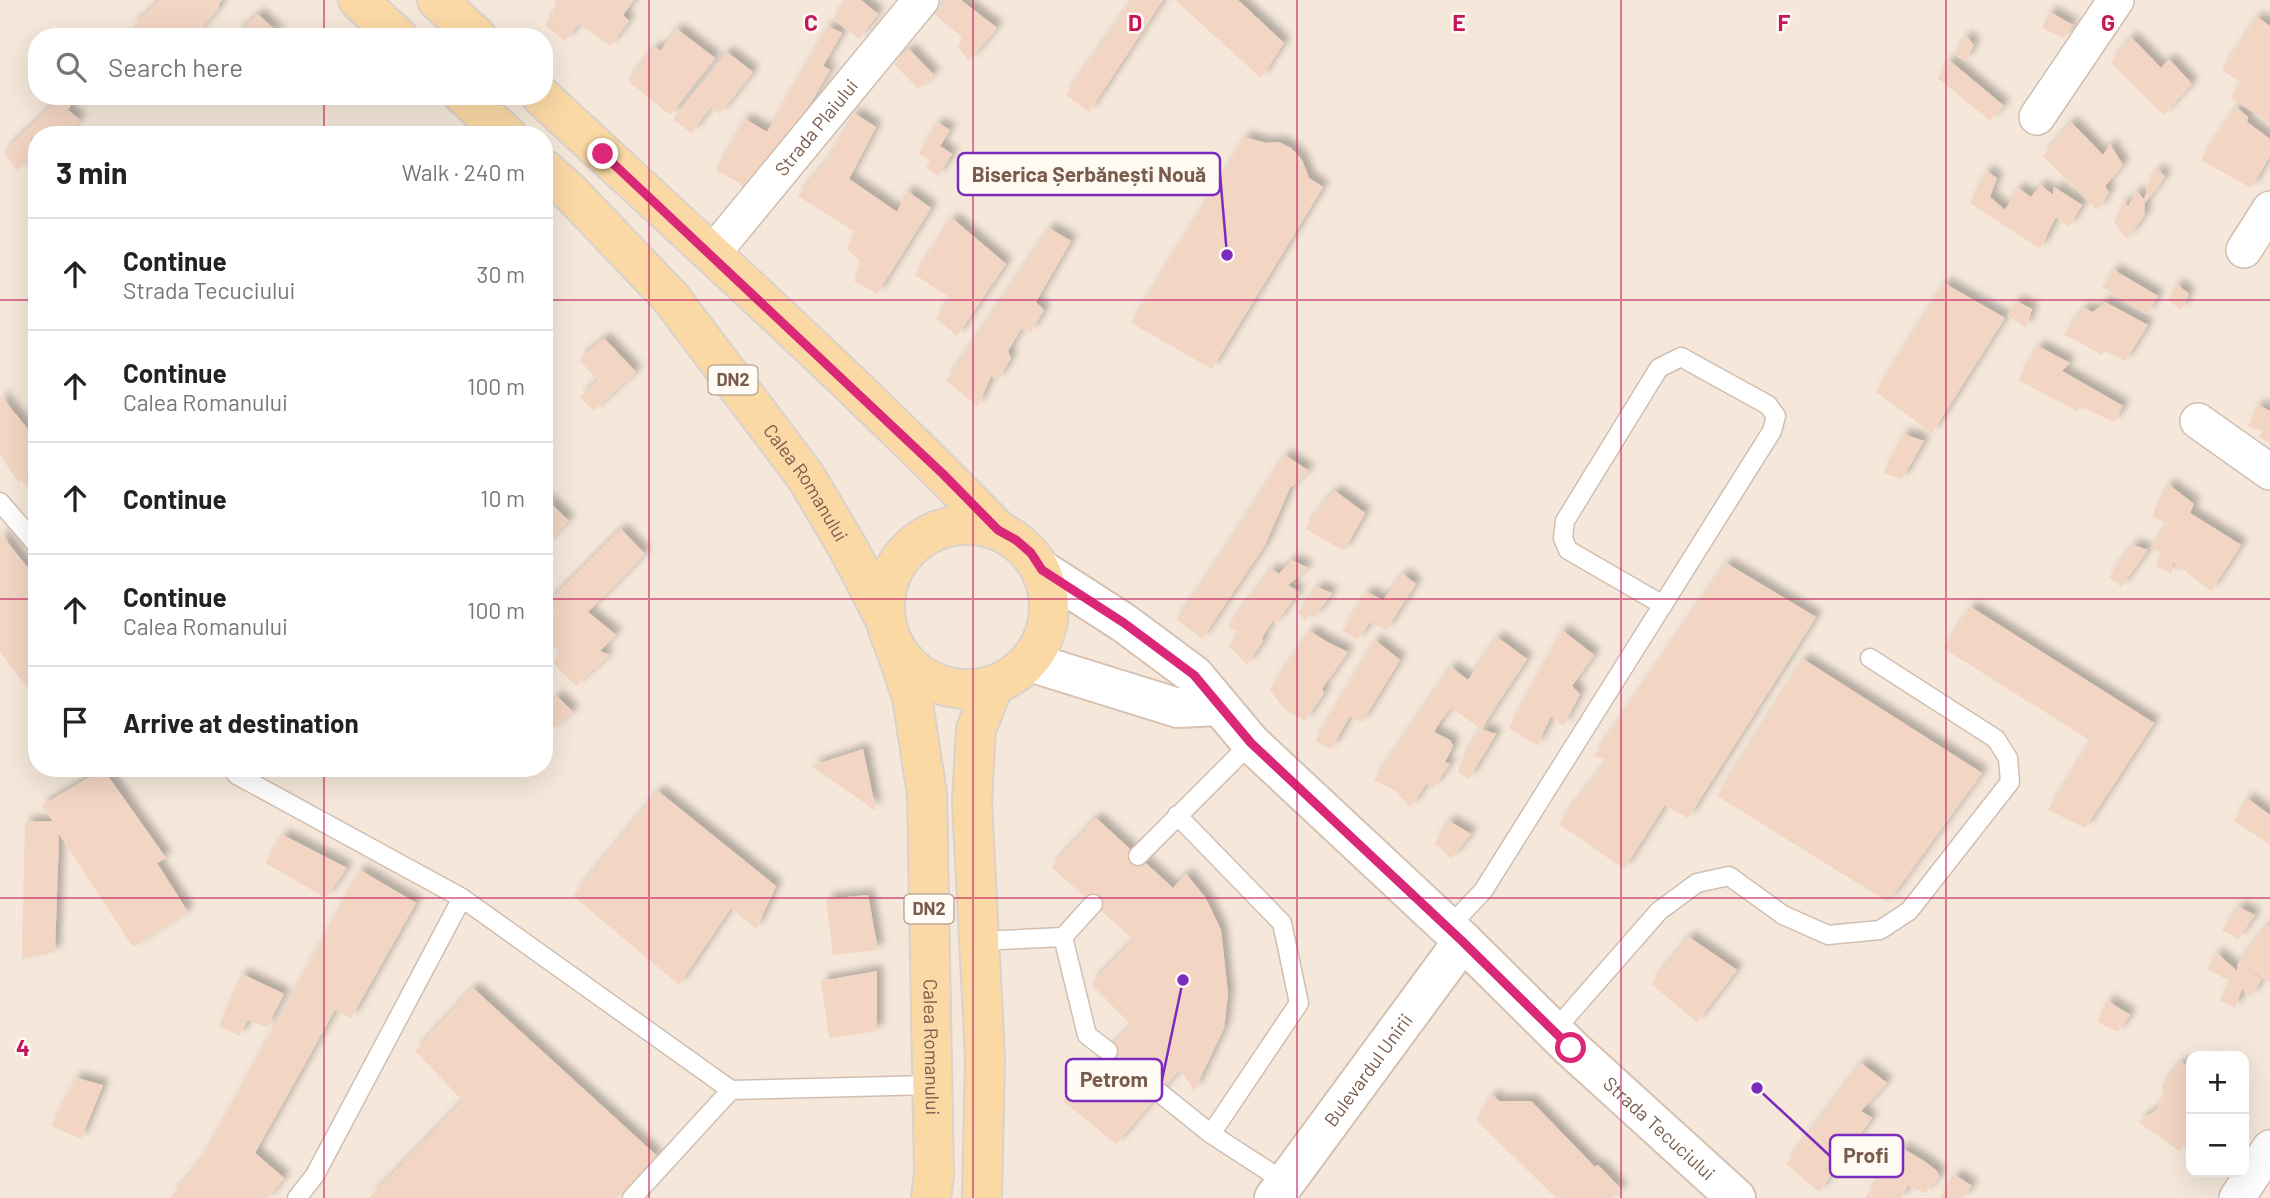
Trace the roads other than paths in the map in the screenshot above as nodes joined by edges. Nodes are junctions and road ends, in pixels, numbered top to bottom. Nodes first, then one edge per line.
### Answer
1 (358, 0) edge
2 (437, 0) edge
3 (921, 0) edge
4 (2116, 0) edge
5 (388, 28) edge
6 (467, 28) edge
7 (474, 105) edge
8 (551, 105) edge
9 (2037, 117) dead end
10 (497, 126) edge
11 (553, 177) edge
12 (2270, 209) edge
13 (2244, 250) dead end
14 (712, 254) junction
15 (671, 298) junction
16 (2198, 421) dead end
17 (2270, 472) edge
18 (0, 502) edge
19 (998, 530) junction
20 (28, 535) edge
21 (1042, 570) junction
22 (1663, 606) junction
23 (890, 633) junction
24 (1870, 658) dead end
25 (1030, 662) junction
26 (994, 685) junction
27 (1219, 706) junction
28 (1251, 743) junction
29 (241, 777) edge
30 (1177, 815) junction
31 (1138, 856) dead end
32 (462, 898) junction
33 (1093, 904) dead end
34 (1455, 934) junction
35 (1063, 937) junction
36 (979, 941) junction
37 (1555, 1031) junction
38 (1108, 1051) dead end
39 (932, 1085) junction
40 (731, 1090) junction
41 (1160, 1093) dead end
42 (1210, 1134) junction
43 (2270, 1148) edge
44 (1280, 1190) edge
45 (297, 1198) edge
46 (632, 1198) edge
47 (931, 1198) edge
48 (982, 1198) edge
49 (1736, 1198) edge
50 (2237, 1198) edge

1 - 5 main road
2 - 6 main road
3 - 14 street, Strada Plaiului
4 - 9 street
7 - 10 main road
8 - 14 main road
11 - 15 main road, Calea Romanului / DN2
12 - 13 street
14 - 15 main road
14 - 19 main road
15 - 23 main road, Calea Romanului / DN2
16 - 17 street
18 - 20 lane
19 - 21 main road
19 - 23 main road
21 - 25 main road
21 - 27 main road
22 - 22 lane
22 - 34 lane
23 - 26 main road
23 - 39 main road, Calea Romanului / DN2
24 - 37 lane
25 - 26 main road
25 - 27 main road
26 - 36 main road, DN2
27 - 28 main road
28 - 30 lane
28 - 34 main road
29 - 32 lane
30 - 31 lane
30 - 42 lane
32 - 40 lane
32 - 45 lane
33 - 35 lane
34 - 37 main road, Strada Tecuciului
34 - 44 main road, Bulevardul Unirii
35 - 36 lane
35 - 38 lane
36 - 48 main road, DN2
37 - 49 main road, Strada Tecuciului
39 - 40 lane
39 - 47 main road, Calea Romanului / DN2
40 - 46 lane
41 - 42 lane
42 - 44 lane
43 - 50 street

